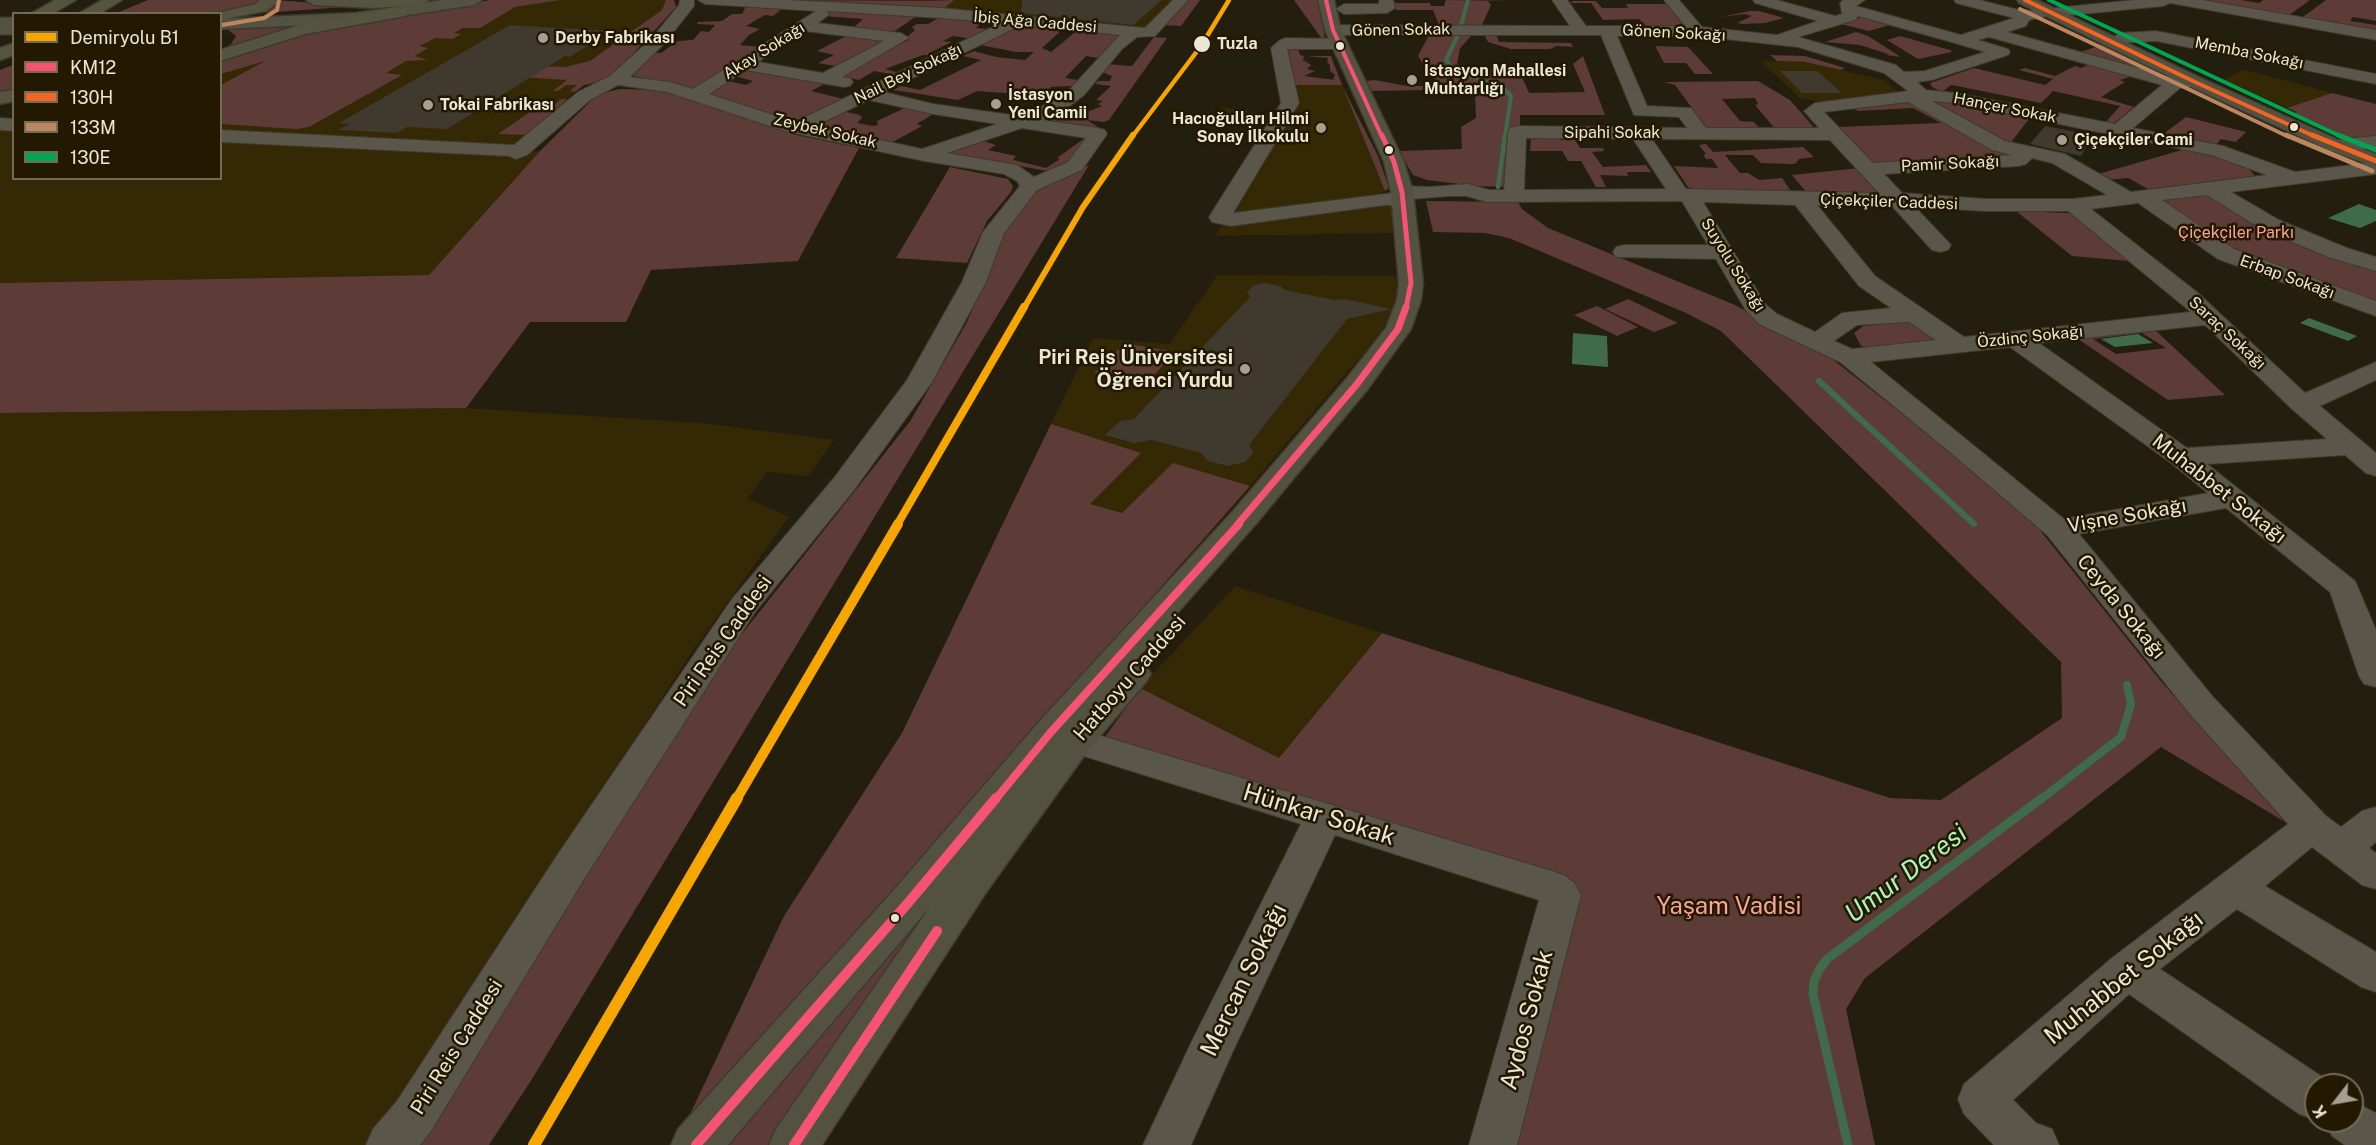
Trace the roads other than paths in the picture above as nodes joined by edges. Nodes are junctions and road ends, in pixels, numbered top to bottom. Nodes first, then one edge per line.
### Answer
1 (68, 0) edge
2 (90, 0) edge
3 (268, 0) edge
4 (314, 0) edge
5 (421, 0) edge
6 (431, 0) edge
7 (474, 0) edge
8 (687, 0) edge
9 (705, 0) edge
10 (1181, 0) edge
11 (1386, 0) edge
12 (1559, 0) edge
13 (1671, 0) edge
14 (1760, 0) edge
15 (1961, 0) edge
16 (2165, 0) edge
17 (2176, 0) edge
18 (1327, 4) edge
19 (1854, 5) edge
20 (118, 6) edge
21 (832, 6) junction
22 (2306, 7) dead end
23 (2024, 8) edge
24 (2050, 8) edge
25 (42, 12) edge
26 (65, 12) edge
27 (94, 12) edge
28 (399, 13) junction
29 (222, 16) edge
30 (222, 16) edge
31 (2271, 17) junction
32 (2288, 20) junction
33 (1018, 21) junction
34 (1835, 21) junction
35 (9, 22) edge
36 (222, 24) edge
37 (804, 26) junction
38 (1461, 29) joint
39 (1581, 30) junction
40 (1607, 30) junction
41 (222, 31) edge
42 (1697, 31) junction
43 (0, 32) edge
44 (1142, 32) junction
45 (1990, 32) junction
46 (2376, 34) edge
47 (1337, 37) junction
48 (2120, 38) junction
49 (1782, 40) junction
50 (1961, 40) junction
51 (222, 46) edge
52 (2229, 50) junction
53 (222, 55) edge
54 (741, 64) junction
55 (2371, 75) edge
56 (1901, 77) junction
57 (825, 79) junction
58 (616, 80) junction
59 (2195, 82) junction
60 (2175, 83) junction
61 (873, 91) junction
62 (695, 94) junction
63 (1916, 96) junction
64 (1022, 122) junction
65 (798, 128) junction
66 (2119, 130) junction
67 (1638, 133) junction
68 (1700, 134) junction
69 (1834, 134) junction
70 (222, 135) edge
71 (2376, 142) edge
72 (2346, 146) junction
73 (2027, 152) junction
74 (2376, 153) edge
75 (924, 154) junction
76 (2376, 161) edge
77 (2376, 168) edge
78 (1869, 169) junction
79 (2331, 173) junction
80 (2376, 173) edge
81 (2293, 178) junction
82 (1030, 186) junction
83 (2210, 188) junction
84 (1685, 195) junction
85 (1514, 196) junction
86 (2135, 197) junction
87 (1896, 199) junction
88 (1410, 200) junction
89 (1801, 200) junction
90 (2073, 205) junction
91 (1940, 245) dead end
92 (1624, 252) dead end
93 (1724, 252) junction
94 (2376, 264) edge
95 (2376, 309) edge
96 (1915, 314) junction
97 (2211, 317) junction
98 (2016, 339) junction
99 (1817, 341) junction
100 (1959, 345) junction
101 (1849, 357) junction
102 (2376, 370) edge
103 (2302, 404) junction
104 (2351, 446) junction
105 (2181, 457) junction
106 (2376, 467) edge
107 (2232, 498) junction
108 (2058, 528) junction
109 (2363, 607) edge
110 (2376, 676) edge
111 (1063, 736) junction
112 (1324, 817) junction
113 (2376, 820) edge
114 (2327, 837) junction
115 (2376, 873) edge
116 (2235, 888) junction
117 (1561, 894) joint
118 (2127, 970) junction
119 (2376, 974) edge
120 (2304, 1091) edge
121 (2027, 1141) edge
122 (390, 1145) edge
123 (696, 1145) edge
124 (794, 1145) edge
125 (1167, 1145) edge
126 (1493, 1145) edge

1 - 25 highway
2 - 26 highway
3 - 29 highway
4 - 5 highway
6 - 30 main road
7 - 28 main road
8 - 58 street
9 - 21 street, İbiş Ağa Caddesi
10 - 44 street
11 - 18 street
12 - 39 street
13 - 42 street
14 - 34 street
15 - 23 street
16 - 24 street
17 - 31 street
18 - 47 main road, Hatboyu Caddesi
19 - 34 street, Gönen Sokağı
19 - 50 street
20 - 27 highway
21 - 33 street, İbiş Ağa Caddesi
21 - 37 street, Akay Sokağı
22 - 32 street
23 - 24 main road
23 - 45 street
24 - 48 main road
24 - 59 main road
28 - 36 main road
28 - 53 highway
31 - 32 street
31 - 52 street
32 - 46 street
33 - 44 street, İbiş Ağa Caddesi
33 - 61 street, Nail Bey Sokağı
34 - 49 street, Gönen Sokağı
35 - 43 highway
37 - 54 street, Akay Sokağı
37 - 57 street
38 - 39 street, Gönen Sokağı
38 - 47 street, Gönen Sokak
39 - 40 street, Gönen Sokağı
40 - 42 street, Gönen Sokağı
40 - 68 street, Sipahi Sokak
41 - 51 highway
42 - 49 street, Gönen Sokağı
44 - 64 street
45 - 50 street
45 - 60 street
47 - 88 main road, Hatboyu Caddesi
47 - 88 street, Gönen Sokak
48 - 52 street, Memba Sokağı
48 - 72 main road
49 - 56 street, Erbap Sokağı
50 - 56 street
52 - 55 street, Memba Sokağı
54 - 57 street
54 - 62 street, Akay Sokağı
56 - 63 street, Erbap Sokağı
57 - 61 street
58 - 62 street, Zeybek Sokak
58 - 70 street
59 - 60 street
59 - 72 main road
60 - 66 street
61 - 64 street
61 - 65 street, Nail Bey Sokağı
62 - 65 street, Zeybek Sokak
63 - 66 street, Hançer Sokak
63 - 69 street, Hançer Sokak
63 - 73 street, Erbap Sokağı
64 - 75 street
64 - 82 street, Piri Reis Caddesi
65 - 75 street, Zeybek Sokak
66 - 81 street, Hançer Sokak
67 - 68 street, Sipahi Sokak
67 - 84 street, Suyolu Sokağı
67 - 85 street, Sipahi Sokak
68 - 69 street
69 - 78 street
71 - 72 street
72 - 74 main road
72 - 76 main road
72 - 79 street
73 - 78 street, Pamir Sokağı
73 - 86 street, Erbap Sokağı
75 - 82 street, Zeybek Sokak
77 - 79 street, Çiçekçiler Caddesi
78 - 87 street
79 - 80 street
79 - 81 street, Çiçekçiler Caddesi
81 - 83 street, Çiçekçiler Caddesi
82 - 122 street, Piri Reis Caddesi
83 - 86 street, Çiçekçiler Caddesi
83 - 94 street
84 - 85 street, Çiçekçiler Caddesi
84 - 89 street, Çiçekçiler Caddesi
84 - 93 street, Suyolu Sokağı
85 - 88 street, Çiçekçiler Caddesi
86 - 90 street, Çiçekçiler Caddesi
86 - 95 street, Erbap Sokağı
87 - 89 street, Çiçekçiler Caddesi
87 - 90 street, Çiçekçiler Caddesi
87 - 91 street
88 - 111 main road, Hatboyu Caddesi
89 - 96 street
90 - 97 street, Saraç Sokağı
92 - 93 street
93 - 99 street, Suyolu Sokağı
96 - 99 street
96 - 100 street
97 - 98 street, Özdinç Sokağı
97 - 103 street, Saraç Sokağı
98 - 100 street, Özdinç Sokağı
98 - 105 street, Muhabbet Sokağı
99 - 101 street, Suyolu Sokağı
100 - 101 street, Özdinç Sokağı
101 - 108 street, Ceyda Sokağı
102 - 103 street
103 - 104 street, Saraç Sokağı
104 - 105 street
104 - 106 street, Saraç Sokağı
105 - 107 street, Muhabbet Sokağı
107 - 108 street, Vişne Sokağı
107 - 109 street, Muhabbet Sokağı
108 - 114 street, Ceyda Sokağı
109 - 110 street, Muhabbet Sokağı
111 - 112 street, Hünkar Sokak
111 - 123 main road, Hatboyu Caddesi
111 - 124 main road, Hatboyu Caddesi
112 - 117 street, Hünkar Sokak
112 - 125 street, Mercan Sokağı
113 - 114 street, Muhabbet Sokağı
114 - 115 street, Ceyda Sokağı
114 - 116 street, Muhabbet Sokağı
116 - 118 street, Muhabbet Sokağı
116 - 119 street
117 - 126 street, Aydos Sokak
118 - 120 street
118 - 121 street, Muhabbet Sokağı

